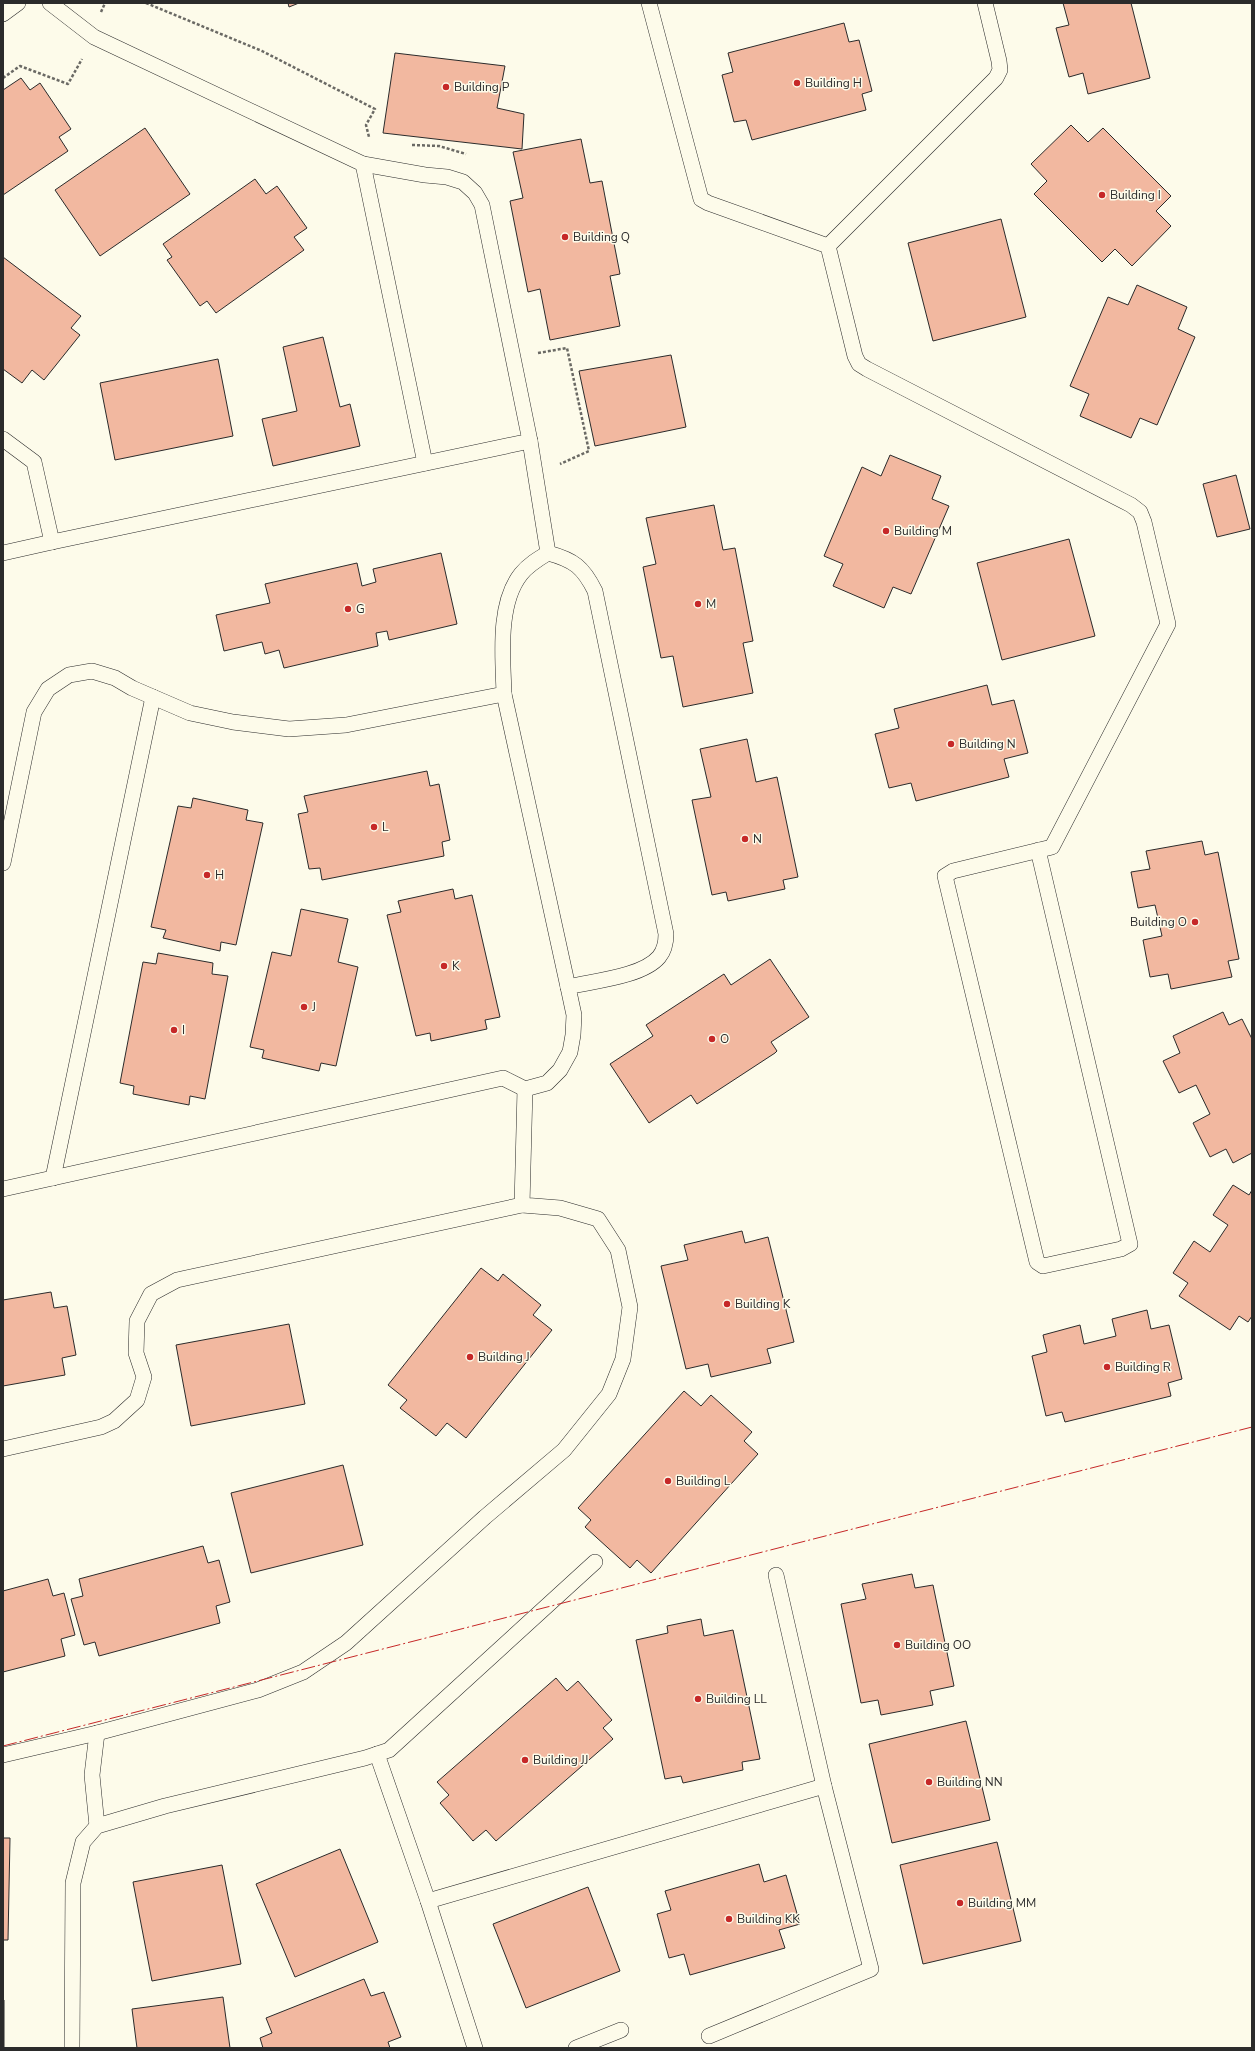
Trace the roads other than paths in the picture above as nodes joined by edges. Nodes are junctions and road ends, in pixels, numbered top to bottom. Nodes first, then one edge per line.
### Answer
1 (18, 3) edge
2 (50, 3) edge
3 (649, 3) edge
4 (985, 3) edge
5 (3, 14) edge
6 (363, 164) junction
7 (828, 246) junction
8 (3, 439) edge
9 (530, 442) junction
10 (425, 463) junction
11 (52, 542) junction
12 (3, 553) edge
13 (548, 554) junction
14 (504, 694) junction
15 (153, 697) junction
16 (1038, 850) junction
17 (3, 863) edge
18 (568, 987) junction
19 (525, 1088) junction
20 (53, 1178) junction
21 (3, 1189) edge
22 (522, 1204) junction
23 (3, 1449) edge
24 (595, 1562) dead end
25 (776, 1574) dead end
26 (97, 1733) junction
27 (377, 1754) junction
28 (3, 1755) edge
29 (824, 1786) junction
30 (97, 1826) junction
31 (428, 1901) junction
32 (621, 2030) dead end
33 (709, 2036) dead end
34 (72, 2048) edge
35 (475, 2048) edge
36 (576, 2048) edge

1 - 5 lane
2 - 6 lane
3 - 7 lane
4 - 7 lane
6 - 9 lane
6 - 10 lane
7 - 16 lane
8 - 11 lane
9 - 10 lane
9 - 13 lane
10 - 11 lane
11 - 12 lane
13 - 14 lane
13 - 18 lane
14 - 15 lane
14 - 18 lane
15 - 17 lane
15 - 20 lane
16 - 16 lane
18 - 19 lane
19 - 20 lane
19 - 22 lane
20 - 21 lane
22 - 23 lane
22 - 26 lane
24 - 27 lane
25 - 29 lane
26 - 28 lane
26 - 30 lane
27 - 30 lane
27 - 31 lane
29 - 31 lane
29 - 33 lane
30 - 34 lane
31 - 35 lane
32 - 36 lane

